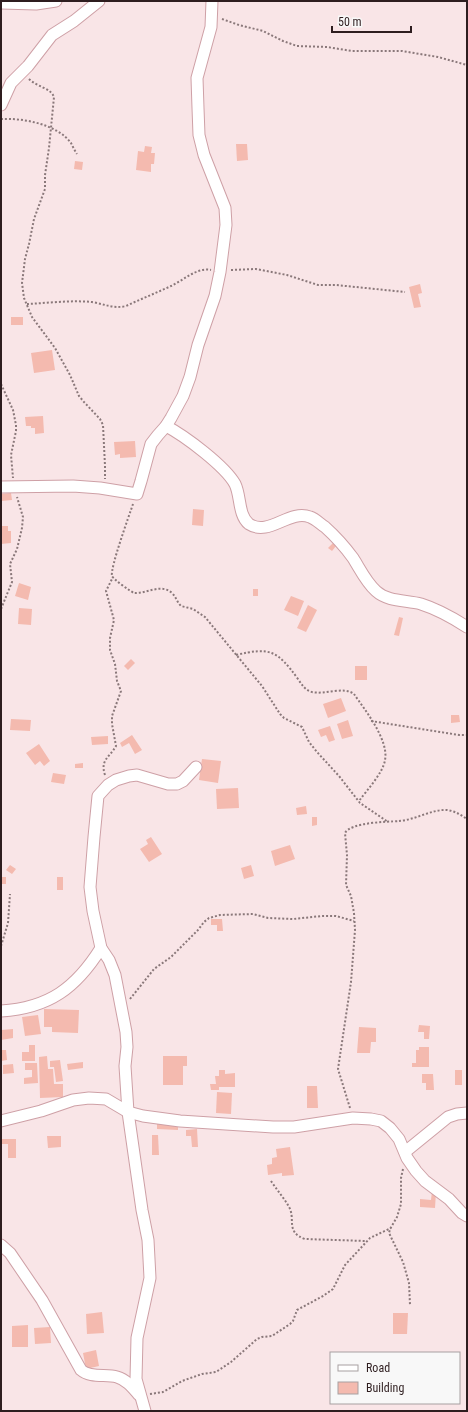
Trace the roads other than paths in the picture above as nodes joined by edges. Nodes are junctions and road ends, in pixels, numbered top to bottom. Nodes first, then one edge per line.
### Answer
1 (56, 1) edge
2 (99, 1) edge
3 (1, 3) edge
4 (212, 6) edge
5 (1, 105) edge
6 (166, 426) junction
7 (1, 487) edge
8 (467, 627) edge
9 (196, 767) dead end
10 (101, 948) junction
11 (1, 1011) edge
12 (128, 1112) junction
13 (467, 1113) edge
14 (1, 1121) edge
15 (405, 1152) junction
16 (467, 1216) edge
17 (1, 1245) edge
18 (140, 1395) junction
19 (145, 1411) edge

1 - 3 street
2 - 5 street
4 - 6 street
6 - 7 street
6 - 8 street
9 - 10 street
10 - 11 street
10 - 12 street
12 - 14 street
12 - 15 street
12 - 18 street
13 - 15 street
15 - 16 street
17 - 18 street
18 - 19 street

